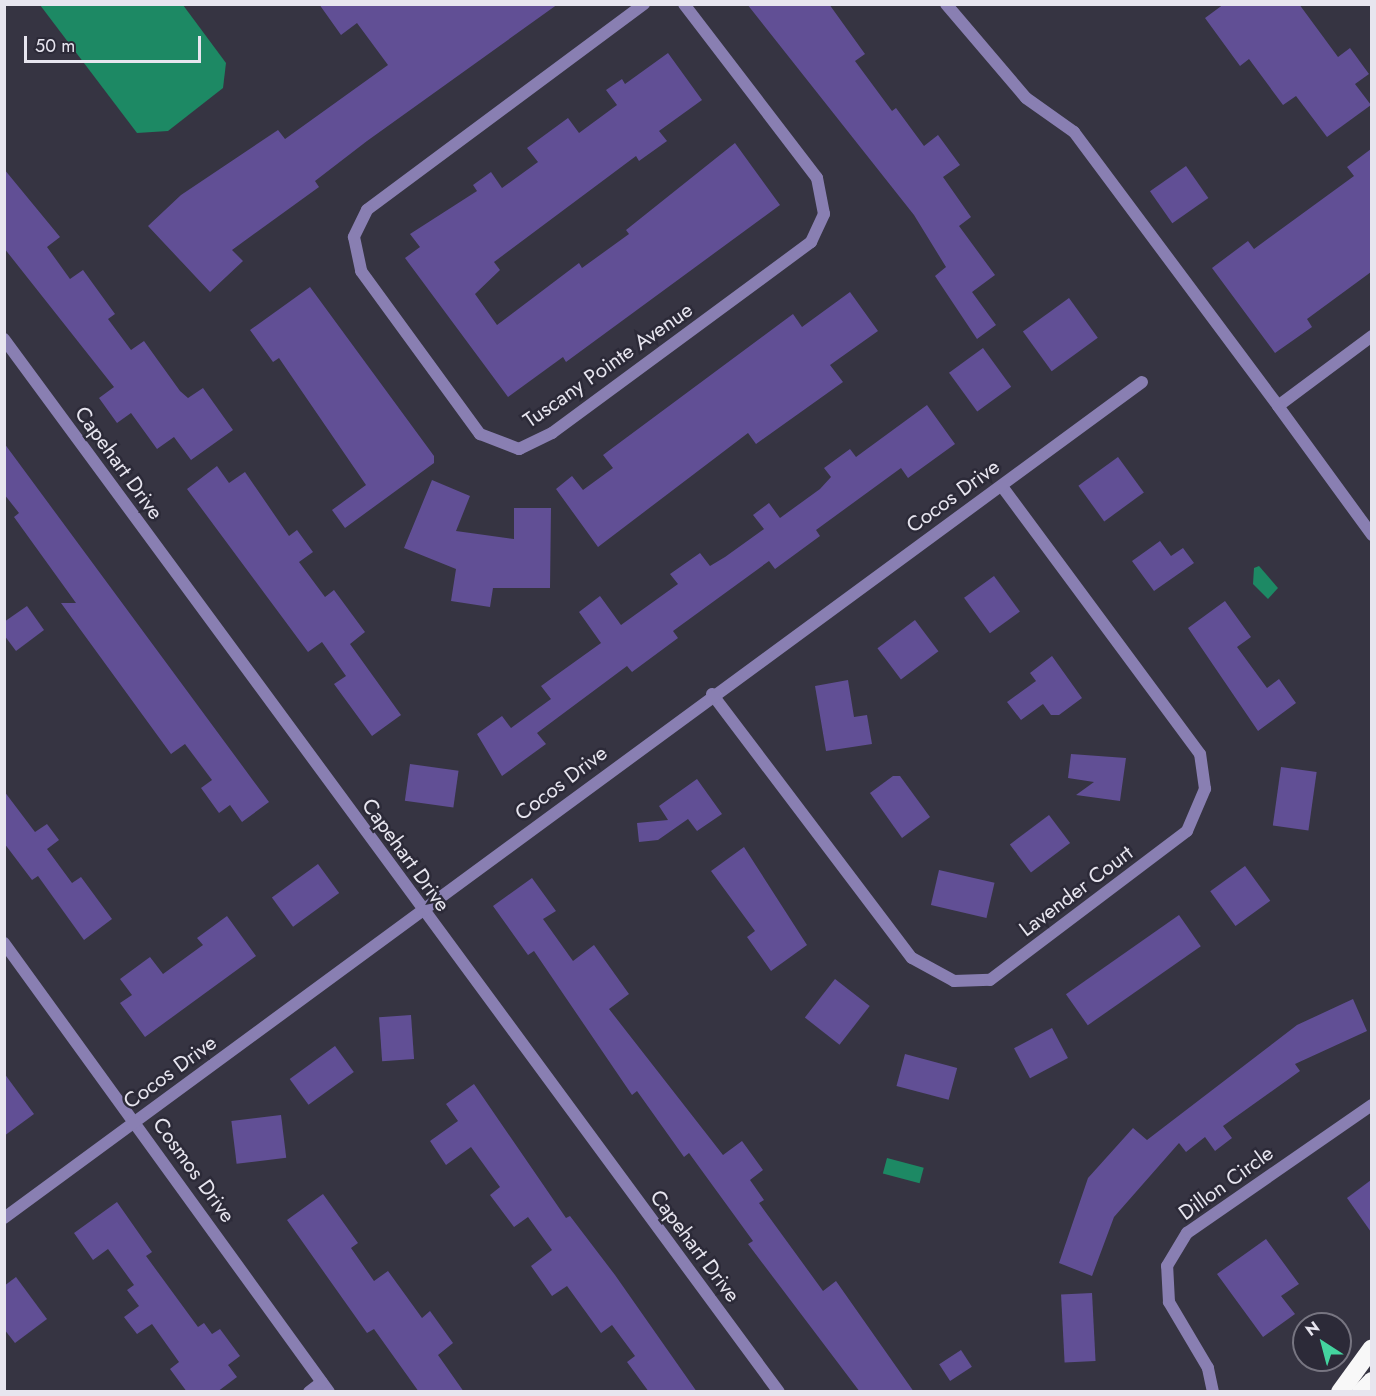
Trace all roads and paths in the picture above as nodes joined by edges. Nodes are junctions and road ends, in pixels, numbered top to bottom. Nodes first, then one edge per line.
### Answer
1 (644, 4) edge
2 (684, 4) edge
3 (946, 4) edge
4 (1371, 336) edge
5 (4, 339) edge
6 (1142, 382) dead end
7 (1278, 406) junction
8 (1002, 486) junction
9 (1371, 535) edge
10 (712, 694) junction
11 (423, 912) junction
12 (4, 943) edge
13 (1371, 1105) edge
14 (135, 1121) junction
15 (4, 1218) edge
16 (1371, 1348) edge
17 (1371, 1381) edge
18 (326, 1387) edge
19 (309, 1392) edge
20 (779, 1392) edge
21 (1213, 1392) edge
22 (1340, 1392) edge
23 (1361, 1392) edge

1 - 2 street, Tuscany Pointe Avenue
3 - 7 street
4 - 7 street
5 - 11 street, Capehart Drive
6 - 8 street, Cocos Drive
7 - 9 street
8 - 10 street, Cocos Drive
8 - 10 street, Lavender Court
10 - 11 street, Cocos Drive
11 - 14 street, Cocos Drive
11 - 20 street, Capehart Drive
12 - 14 street, Cosmos Drive
13 - 21 street, Dillon Circle
14 - 15 street, Cocos Drive
14 - 18 street, Cosmos Drive
16 - 22 highway
17 - 23 highway
18 - 19 street

